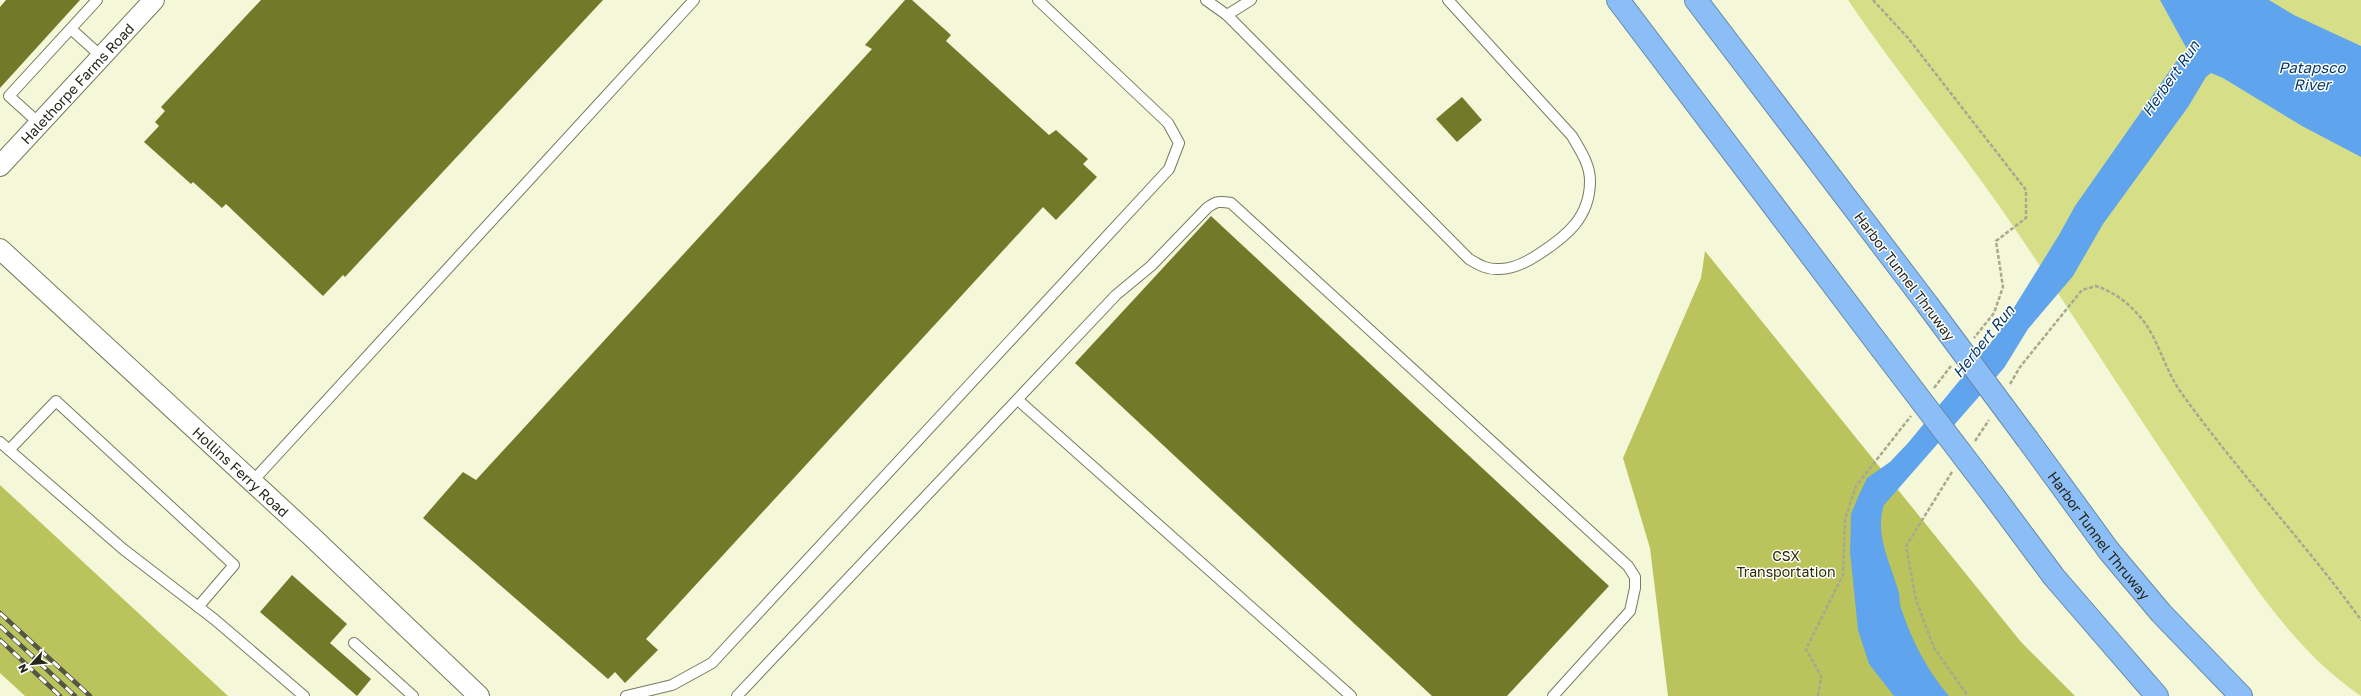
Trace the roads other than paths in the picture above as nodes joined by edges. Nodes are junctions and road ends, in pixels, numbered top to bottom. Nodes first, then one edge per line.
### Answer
1 (97, 0) edge
2 (154, 0) edge
3 (694, 0) edge
4 (1038, 0) edge
5 (1206, 0) edge
6 (1251, 0) edge
7 (1448, 0) edge
8 (1618, 0) edge
9 (1696, 0) edge
10 (1226, 15) junction
11 (71, 29) junction
12 (101, 56) junction
13 (40, 124) junction
14 (0, 166) edge
15 (0, 249) edge
16 (1018, 400) junction
17 (0, 442) edge
18 (9, 450) junction
19 (251, 483) junction
20 (198, 607) junction
21 (354, 643) dead end
22 (304, 696) edge
23 (413, 696) edge
24 (479, 696) edge
25 (626, 696) edge
26 (737, 696) edge
27 (1351, 696) edge
28 (1553, 696) edge
29 (2157, 696) edge
30 (2241, 696) edge

1 - 11 lane
2 - 12 street, Halethorpe Farms Road
3 - 19 lane
4 - 25 lane
5 - 10 lane
6 - 10 lane
7 - 10 lane
8 - 29 highway, bridge
9 - 30 highway, Harbor Tunnel Thruway, bridge
11 - 12 lane
11 - 13 lane
12 - 13 street, Halethorpe Farms Road
13 - 14 street, Halethorpe Farms Road
15 - 19 street, Hollins Ferry Road
16 - 26 lane
16 - 27 lane
16 - 28 lane
17 - 18 lane
18 - 20 lane
18 - 20 lane
19 - 24 street, Hollins Ferry Road
20 - 22 lane
21 - 23 lane

